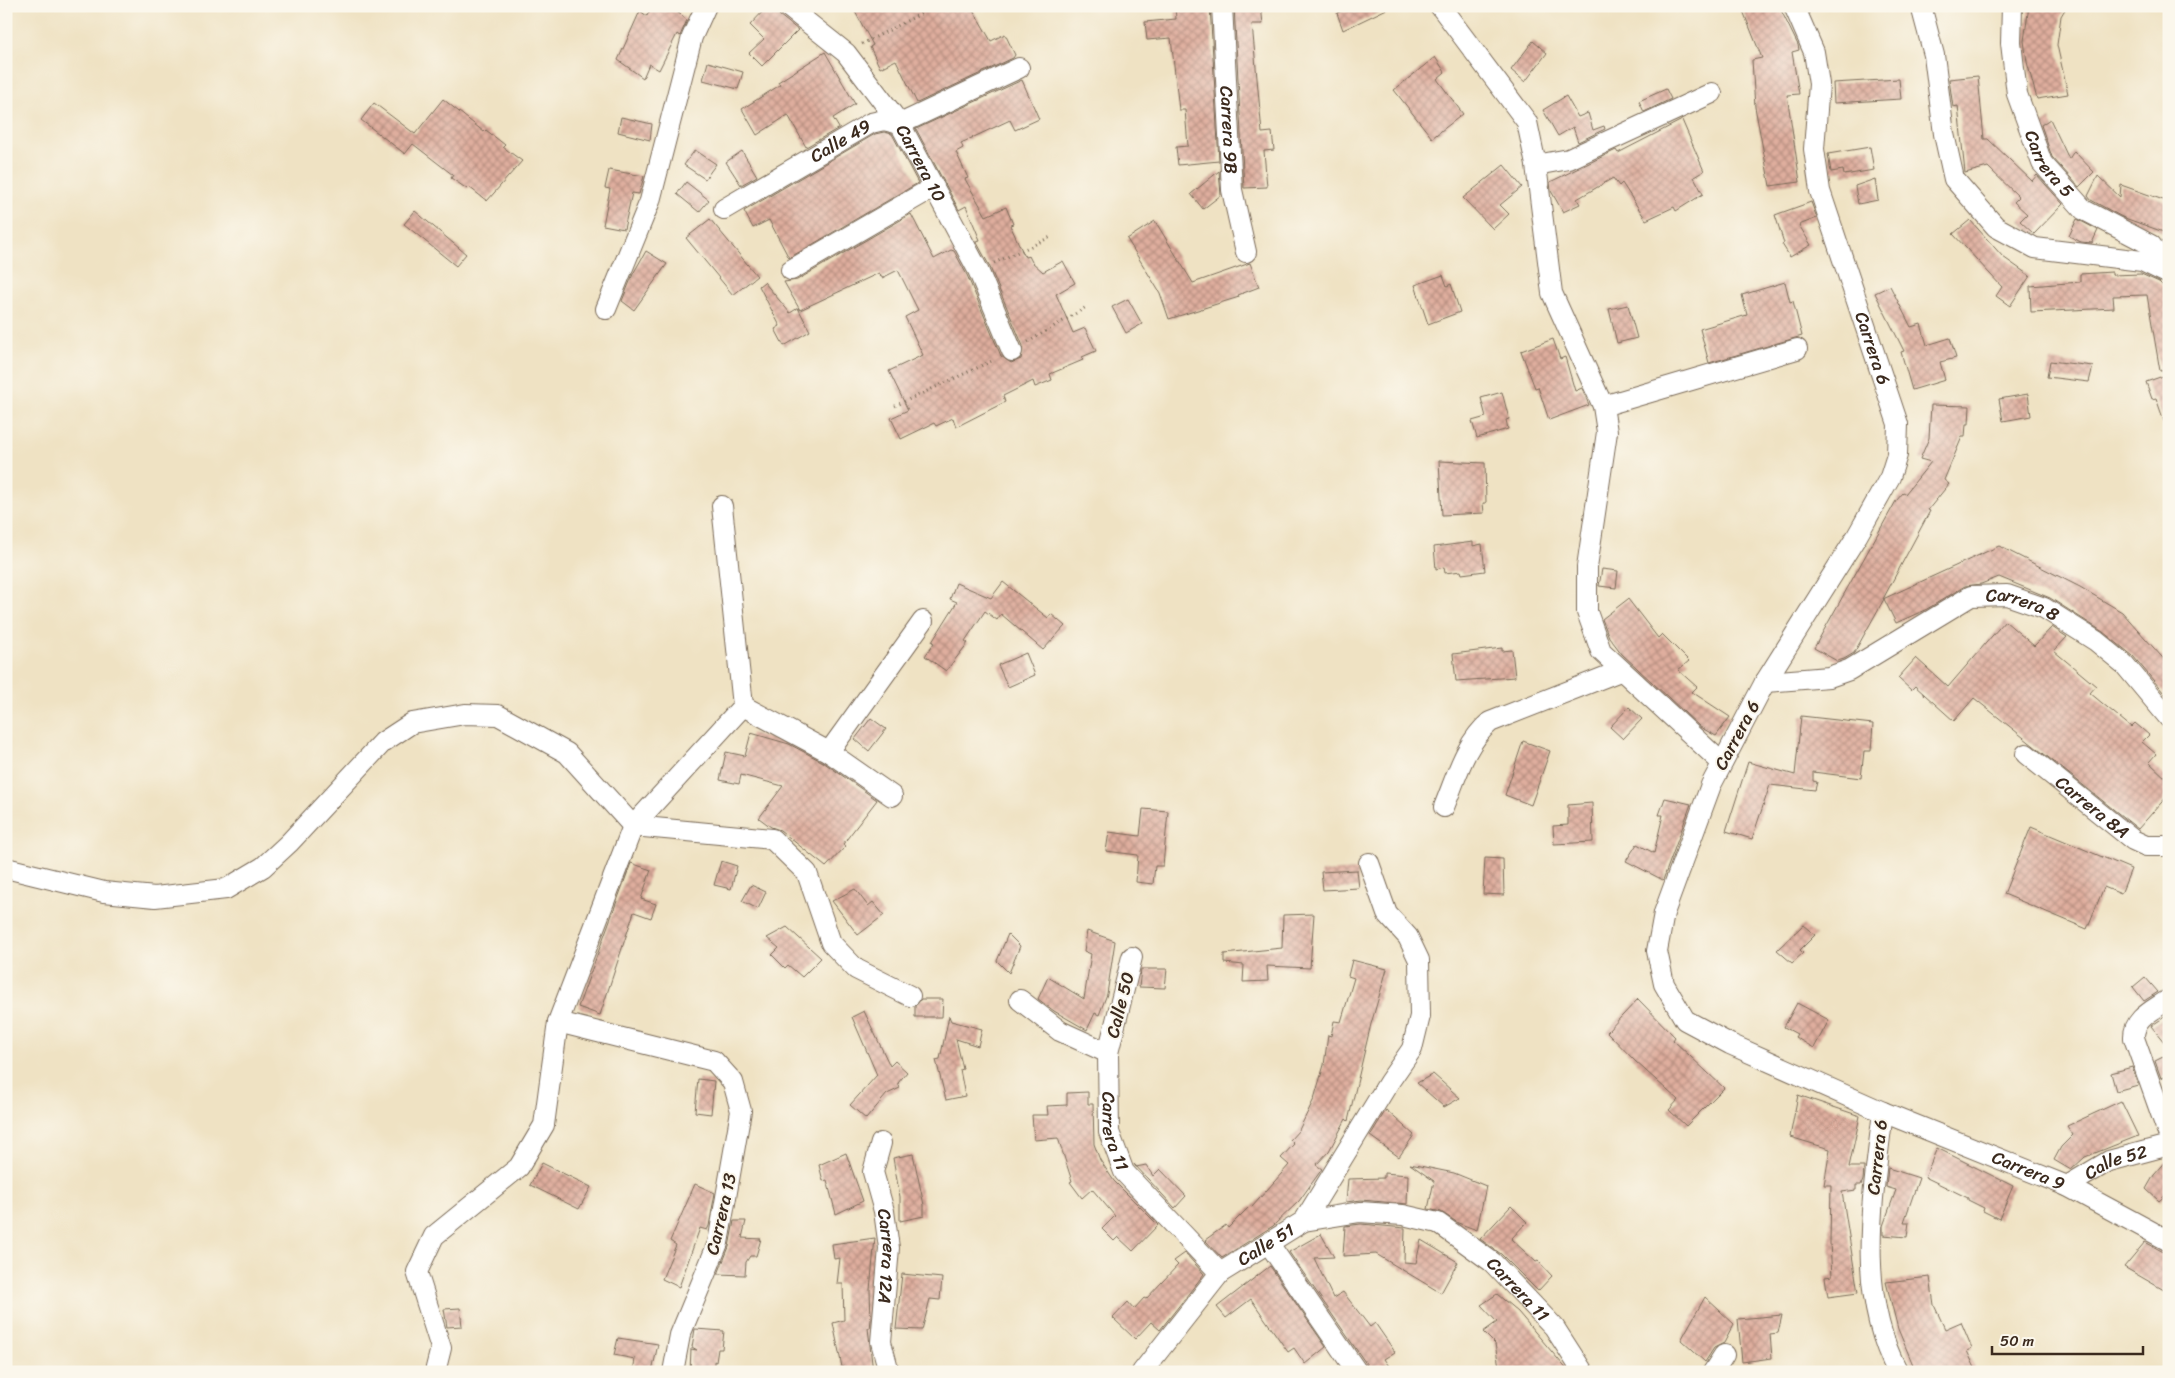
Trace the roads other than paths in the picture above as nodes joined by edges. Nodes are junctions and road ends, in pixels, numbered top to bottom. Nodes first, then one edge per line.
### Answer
1 (706, 6) edge
2 (787, 6) edge
3 (1222, 6) edge
4 (1440, 6) edge
5 (1794, 6) edge
6 (1921, 6) edge
7 (2012, 6) edge
8 (1018, 68) dead end
9 (1712, 93) dead end
10 (900, 124) junction
11 (1536, 165) junction
12 (934, 187) junction
13 (724, 209) dead end
14 (1246, 252) dead end
15 (791, 270) dead end
16 (2169, 273) edge
17 (606, 309) dead end
18 (1797, 349) dead end
19 (1012, 351) dead end
20 (1603, 406) junction
21 (722, 506) dead end
22 (923, 622) dead end
23 (1620, 671) junction
24 (1765, 682) junction
25 (743, 706) junction
26 (2169, 718) edge
27 (829, 752) junction
28 (2026, 754) dead end
29 (1722, 763) junction
30 (892, 796) dead end
31 (1444, 807) dead end
32 (632, 826) junction
33 (2166, 846) edge
34 (1369, 863) dead end
35 (6, 868) edge
36 (1132, 957) dead end
37 (910, 996) dead end
38 (2169, 999) edge
39 (1020, 1000) dead end
40 (558, 1022) junction
41 (1108, 1053) junction
42 (1883, 1112) junction
43 (2169, 1136) edge
44 (881, 1142) dead end
45 (2169, 1145) edge
46 (2067, 1186) junction
47 (1304, 1221) junction
48 (1438, 1222) joint
49 (2169, 1242) edge
50 (1269, 1244) junction
51 (1220, 1273) junction
52 (435, 1372) edge
53 (673, 1372) edge
54 (889, 1372) edge
55 (1142, 1372) edge
56 (1357, 1372) edge
57 (1583, 1372) edge
58 (1898, 1372) edge

1 - 17 street
2 - 10 street, Carrera 10
3 - 14 street, Carrera 9B
4 - 11 street
5 - 24 street, Carrera 6
6 - 16 street
7 - 16 street, Carrera 5
8 - 10 street
9 - 11 street
10 - 12 street, Carrera 10
10 - 13 street, Calle 49
11 - 20 street
12 - 15 street
12 - 19 street, Carrera 10
18 - 20 street
20 - 23 street
21 - 25 street
22 - 27 street
23 - 29 street
23 - 31 street
24 - 26 street, Carrera 8
24 - 29 street, Carrera 6
25 - 27 street
25 - 32 street
27 - 30 street
28 - 33 street, Carrera 8A
29 - 42 street, Carrera 6
32 - 35 street
32 - 37 street
32 - 40 street
34 - 47 street
36 - 41 street, Calle 50
38 - 43 street
39 - 41 street
40 - 52 street
40 - 53 street, Carrera 13
41 - 51 street, Carrera 11
42 - 46 street, Carrera 9
42 - 58 street, Carrera 6
44 - 54 street, Carrera 12A
45 - 46 street, Calle 52
46 - 49 street, Carrera 9
47 - 48 street, Calle 51
47 - 50 street, Calle 51
48 - 57 street, Carrera 11
50 - 51 street, Calle 51
50 - 56 street
51 - 55 street, Calle 51

